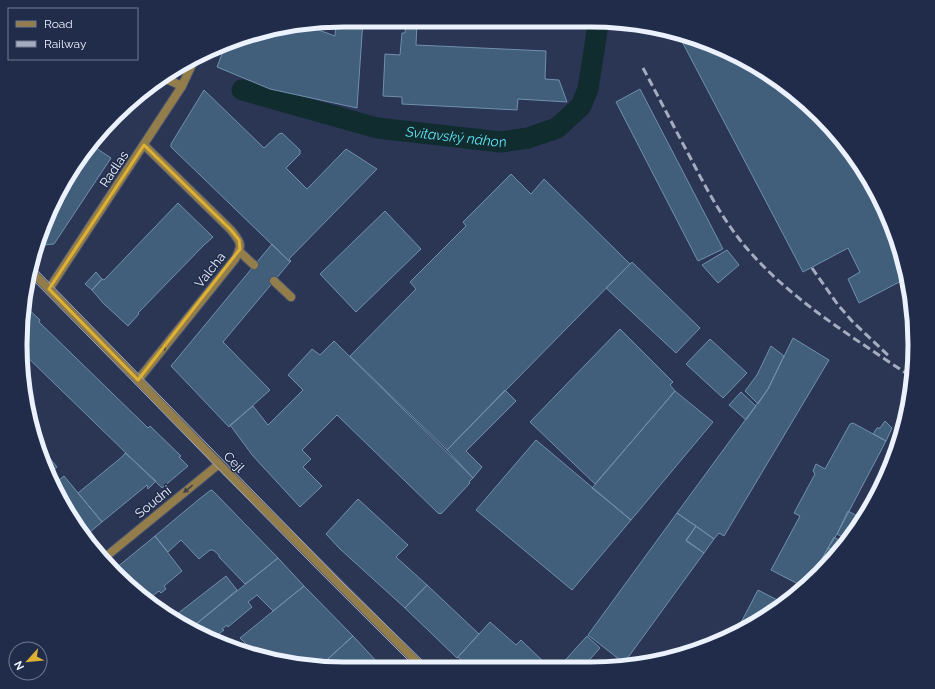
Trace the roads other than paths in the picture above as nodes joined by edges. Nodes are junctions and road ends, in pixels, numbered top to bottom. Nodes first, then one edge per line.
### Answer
1 (191, 67) edge
2 (169, 80) edge
3 (182, 86) junction
4 (144, 145) junction
5 (239, 251) junction
6 (254, 265) dead end
7 (35, 275) edge
8 (274, 281) dead end
9 (49, 289) junction
10 (291, 297) dead end
11 (138, 380) junction
12 (219, 464) junction
13 (107, 555) edge
14 (417, 662) edge

1 - 3 street, Radlas
2 - 3 street
3 - 4 street, Radlas
4 - 5 street, Valcha
4 - 9 street, Radlas
5 - 6 street
11 -> 5 street, Valcha
7 - 9 street, Cejl
8 - 10 street
9 - 11 street, Cejl
11 - 12 street, Cejl
12 -> 13 street, Soudní
12 - 14 street, Cejl

